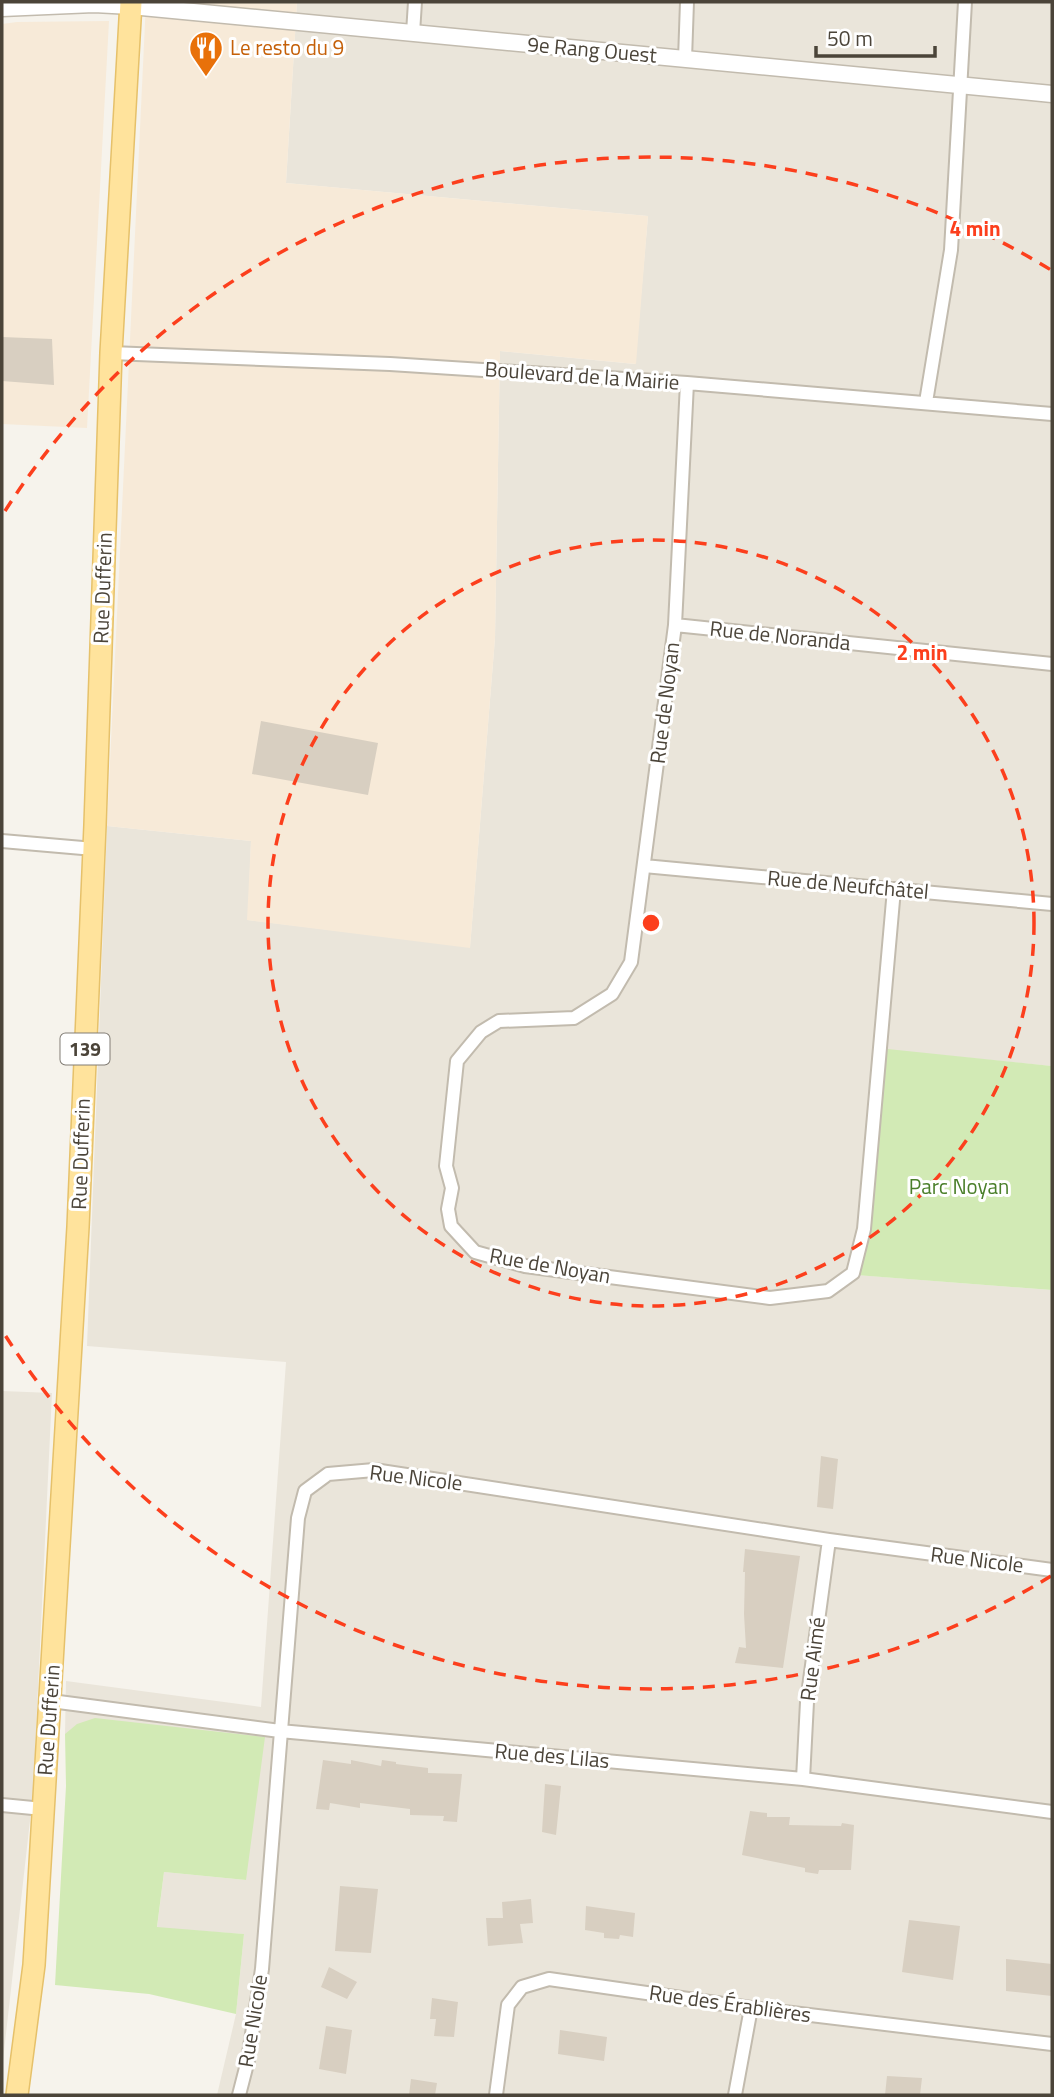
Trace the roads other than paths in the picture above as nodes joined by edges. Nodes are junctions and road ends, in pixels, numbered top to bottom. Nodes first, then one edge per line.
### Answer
1 (415, 2) edge
2 (687, 2) edge
3 (965, 2) edge
4 (131, 4) edge
5 (2, 8) edge
6 (413, 33) junction
7 (685, 59) junction
8 (961, 85) junction
9 (1052, 94) edge
10 (111, 353) junction
11 (687, 383) junction
12 (926, 402) junction
13 (1052, 414) edge
14 (675, 625) junction
15 (1052, 664) edge
16 (2, 841) edge
17 (94, 849) junction
18 (644, 866) junction
19 (894, 889) junction
20 (1052, 904) edge
21 (829, 1541) junction
22 (1052, 1570) edge
23 (51, 1701) junction
24 (280, 1731) junction
25 (803, 1779) junction
26 (2, 1805) edge
27 (43, 1809) junction
28 (1052, 1812) edge
29 (751, 2008) junction
30 (1052, 2044) edge
31 (17, 2095) edge
32 (239, 2095) edge
33 (496, 2095) edge
34 (736, 2095) edge

1 - 6 street
2 - 7 street
3 - 8 street
4 - 5 street, 9e Rang Ouest
4 - 6 street, 9e Rang Ouest
4 - 10 main road, Rue Dufferin / 139
6 - 7 street, 9e Rang Ouest
7 - 8 street, 9e Rang Ouest
8 - 9 street, 9e Rang Ouest
8 - 12 street
10 - 11 street, Boulevard de la Mairie
10 - 17 main road, Rue Dufferin / 139
11 - 12 street, Boulevard de la Mairie
11 - 14 street, Rue de Noyan
12 - 13 street, Boulevard de la Mairie
14 - 15 street, Rue de Noranda
14 - 18 street, Rue de Noyan
16 - 17 street
17 - 23 main road, Rue Dufferin / 139
18 - 19 street, Rue de Neufchâtel
18 - 19 street, Rue de Noyan
19 - 20 street, Rue de Neufchâtel
21 - 22 street, Rue Nicole
21 - 24 street, Rue Nicole
21 - 25 street, Rue Aimé
23 - 24 street, Rue des Lilas
23 - 27 main road, Rue Dufferin / 139
24 - 25 street, Rue des Lilas
24 - 32 street, Rue Nicole
25 - 28 street, Rue des Lilas
26 - 27 street
27 - 31 main road, Rue Dufferin / 139
29 - 30 street, Rue des Érablières
29 - 33 street, Rue des Érablières
29 - 34 street

